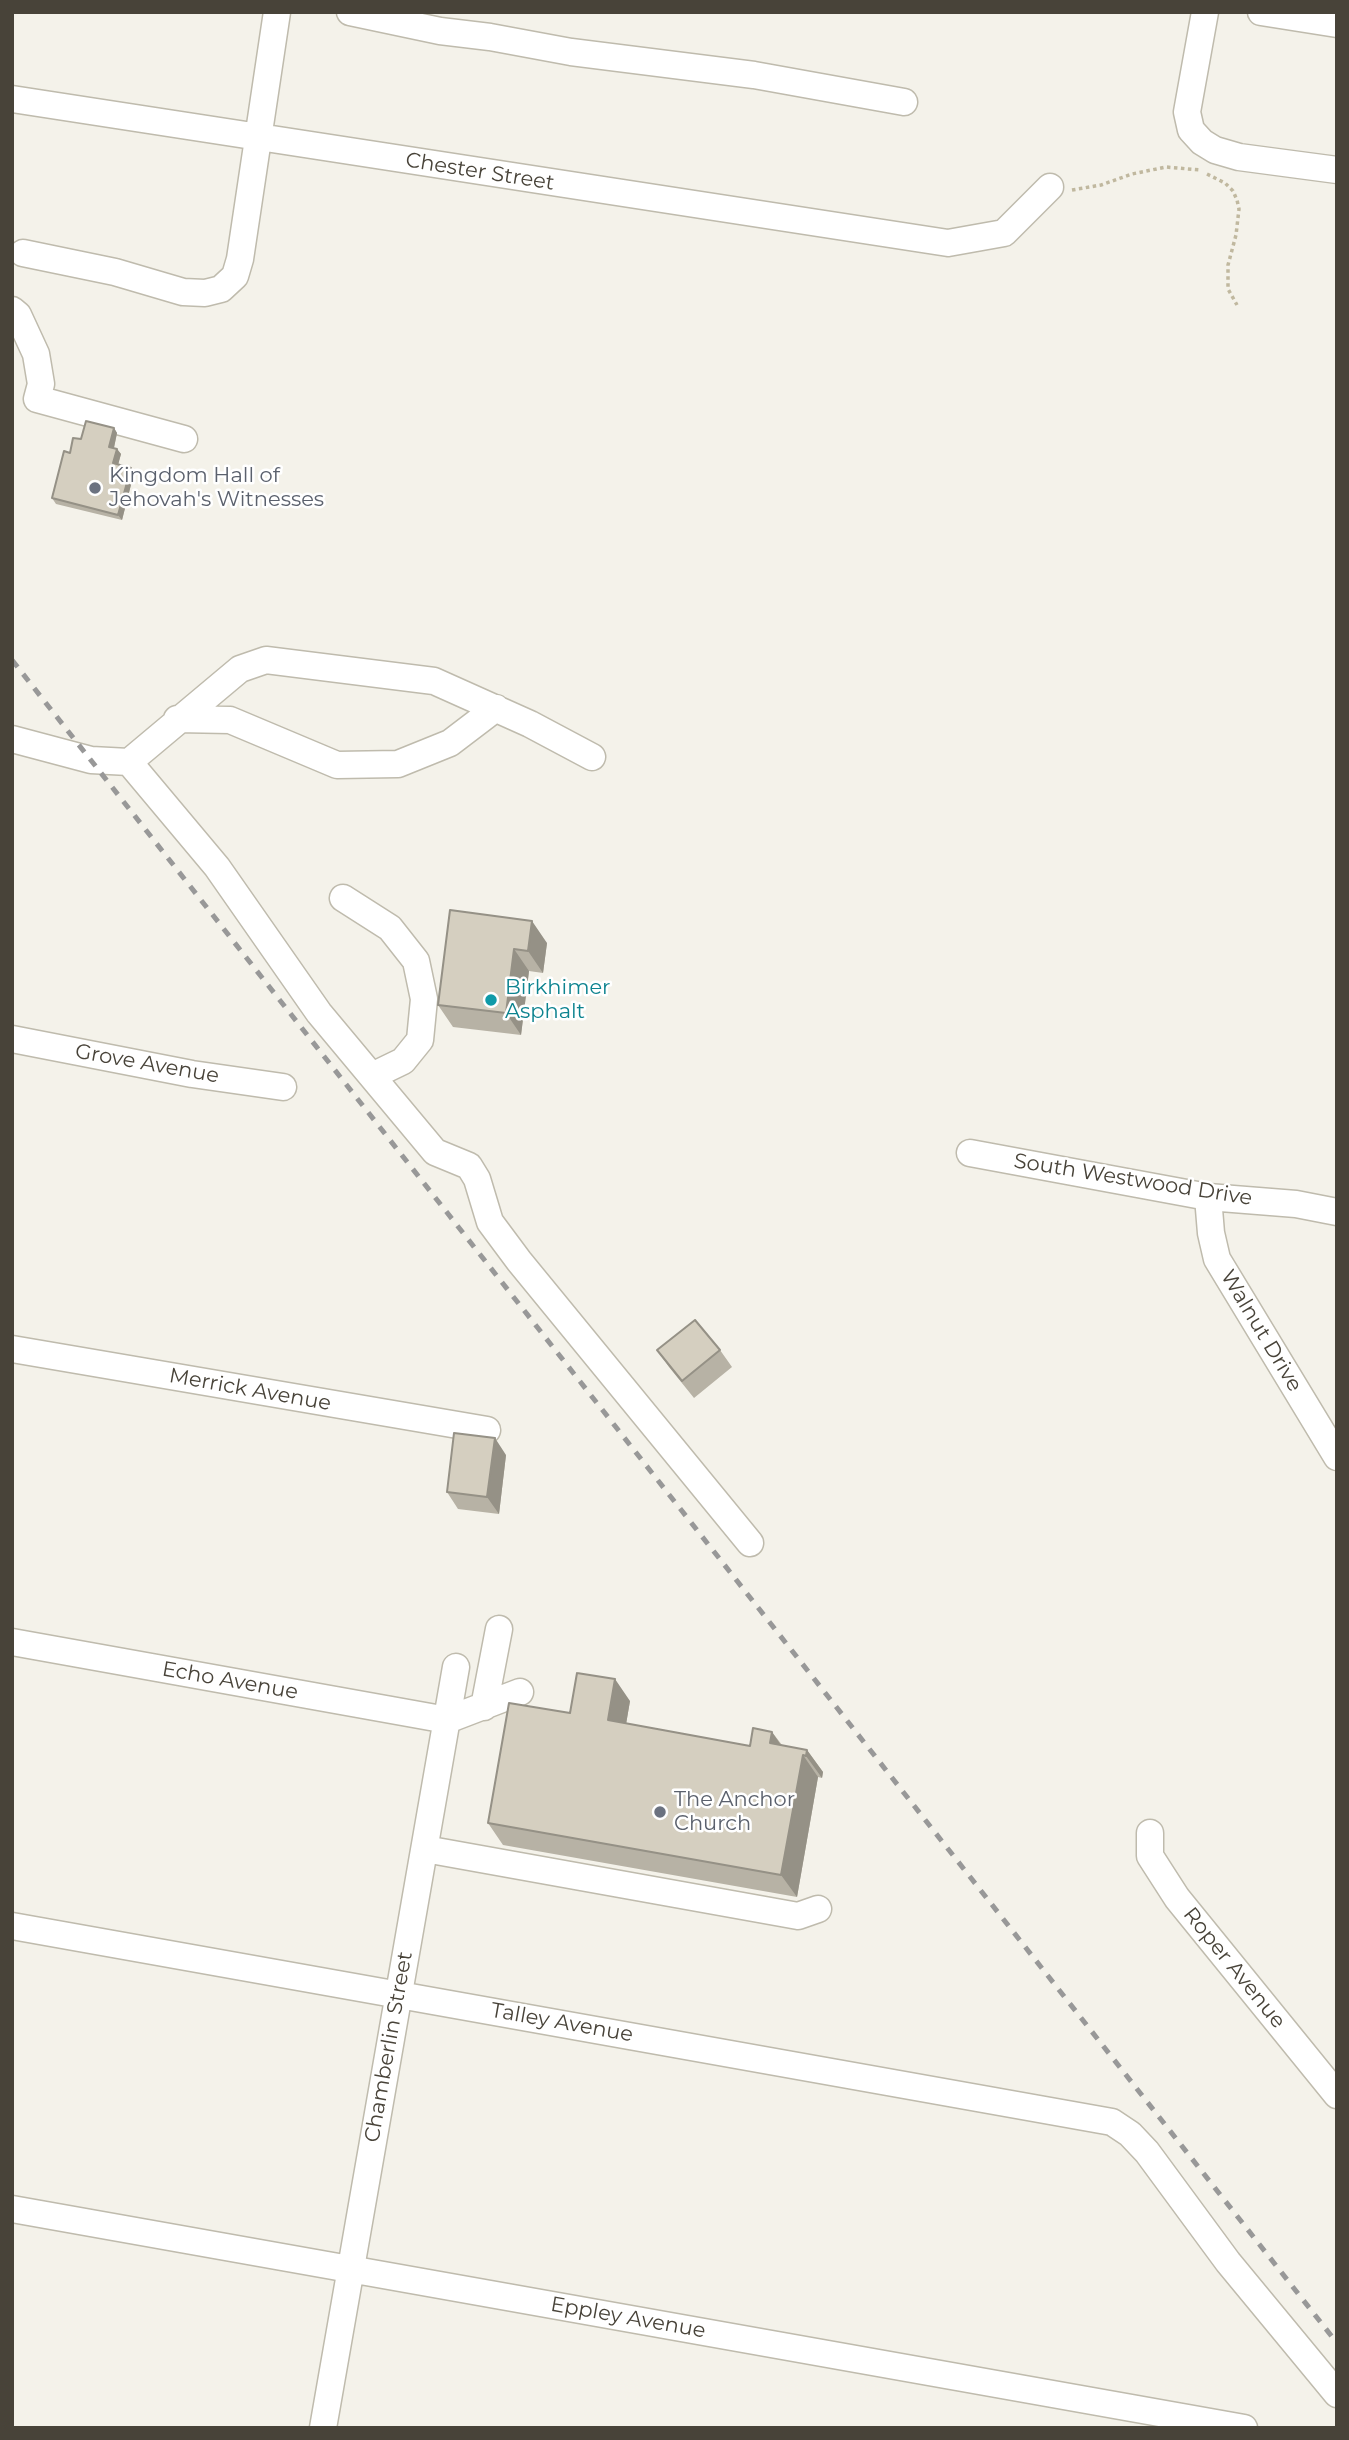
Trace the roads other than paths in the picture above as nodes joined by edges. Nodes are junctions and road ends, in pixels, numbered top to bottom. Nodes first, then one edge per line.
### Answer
1 (277, 12) edge
2 (350, 12) edge
3 (1205, 12) edge
4 (1261, 12) edge
5 (1337, 24) edge
6 (12, 99) edge
7 (904, 102) dead end
8 (259, 138) junction
9 (1337, 170) edge
10 (1050, 187) road end
11 (23, 253) dead end
12 (12, 310) edge
13 (184, 439) dead end
14 (496, 708) junction
15 (177, 719) junction
16 (12, 739) edge
17 (592, 757) dead end
18 (128, 762) junction
19 (343, 898) dead end
20 (12, 1039) edge
21 (372, 1076) junction
22 (283, 1087) dead end
23 (970, 1153) dead end
24 (1208, 1197) junction
25 (1337, 1212) edge
26 (12, 1349) edge
27 (487, 1430) dead end
28 (1337, 1457) edge
29 (750, 1543) dead end
30 (499, 1629) dead end
31 (12, 1642) edge
32 (456, 1667) dead end
33 (520, 1692) dead end
34 (484, 1707) junction
35 (447, 1720) junction
36 (1150, 1833) dead end
37 (425, 1849) junction
38 (818, 1909) dead end
39 (12, 1926) edge
40 (398, 1993) junction
41 (1337, 2095) edge
42 (12, 2208) edge
43 (350, 2268) junction
44 (1337, 2394) edge
45 (323, 2428) edge
46 (1244, 2428) edge

1 - 8 street
2 - 7 street
3 - 9 street
4 - 5 street
6 - 8 street, Chester Street
8 - 10 street, Chester Street
8 - 11 street
12 - 13 street
14 - 15 street
14 - 15 street
14 - 17 street
15 - 18 street
16 - 18 street
18 - 21 street
19 - 21 street
20 - 22 street, Grove Avenue
21 - 29 street
23 - 24 street, South Westwood Drive
24 - 25 street, South Westwood Drive
24 - 28 street, Walnut Drive
26 - 27 street, Merrick Avenue
30 - 34 street
31 - 35 street, Echo Avenue
32 - 35 street, Chamberlin Street
33 - 34 street
34 - 35 street
35 - 37 street, Chamberlin Street
36 - 41 street, Roper Avenue
37 - 38 street
37 - 40 street, Chamberlin Street
39 - 40 street, Talley Avenue
40 - 43 street, Chamberlin Street
40 - 44 street, Talley Avenue
42 - 43 street, Eppley Avenue
43 - 45 street, Chamberlin Street
43 - 46 street, Eppley Avenue

